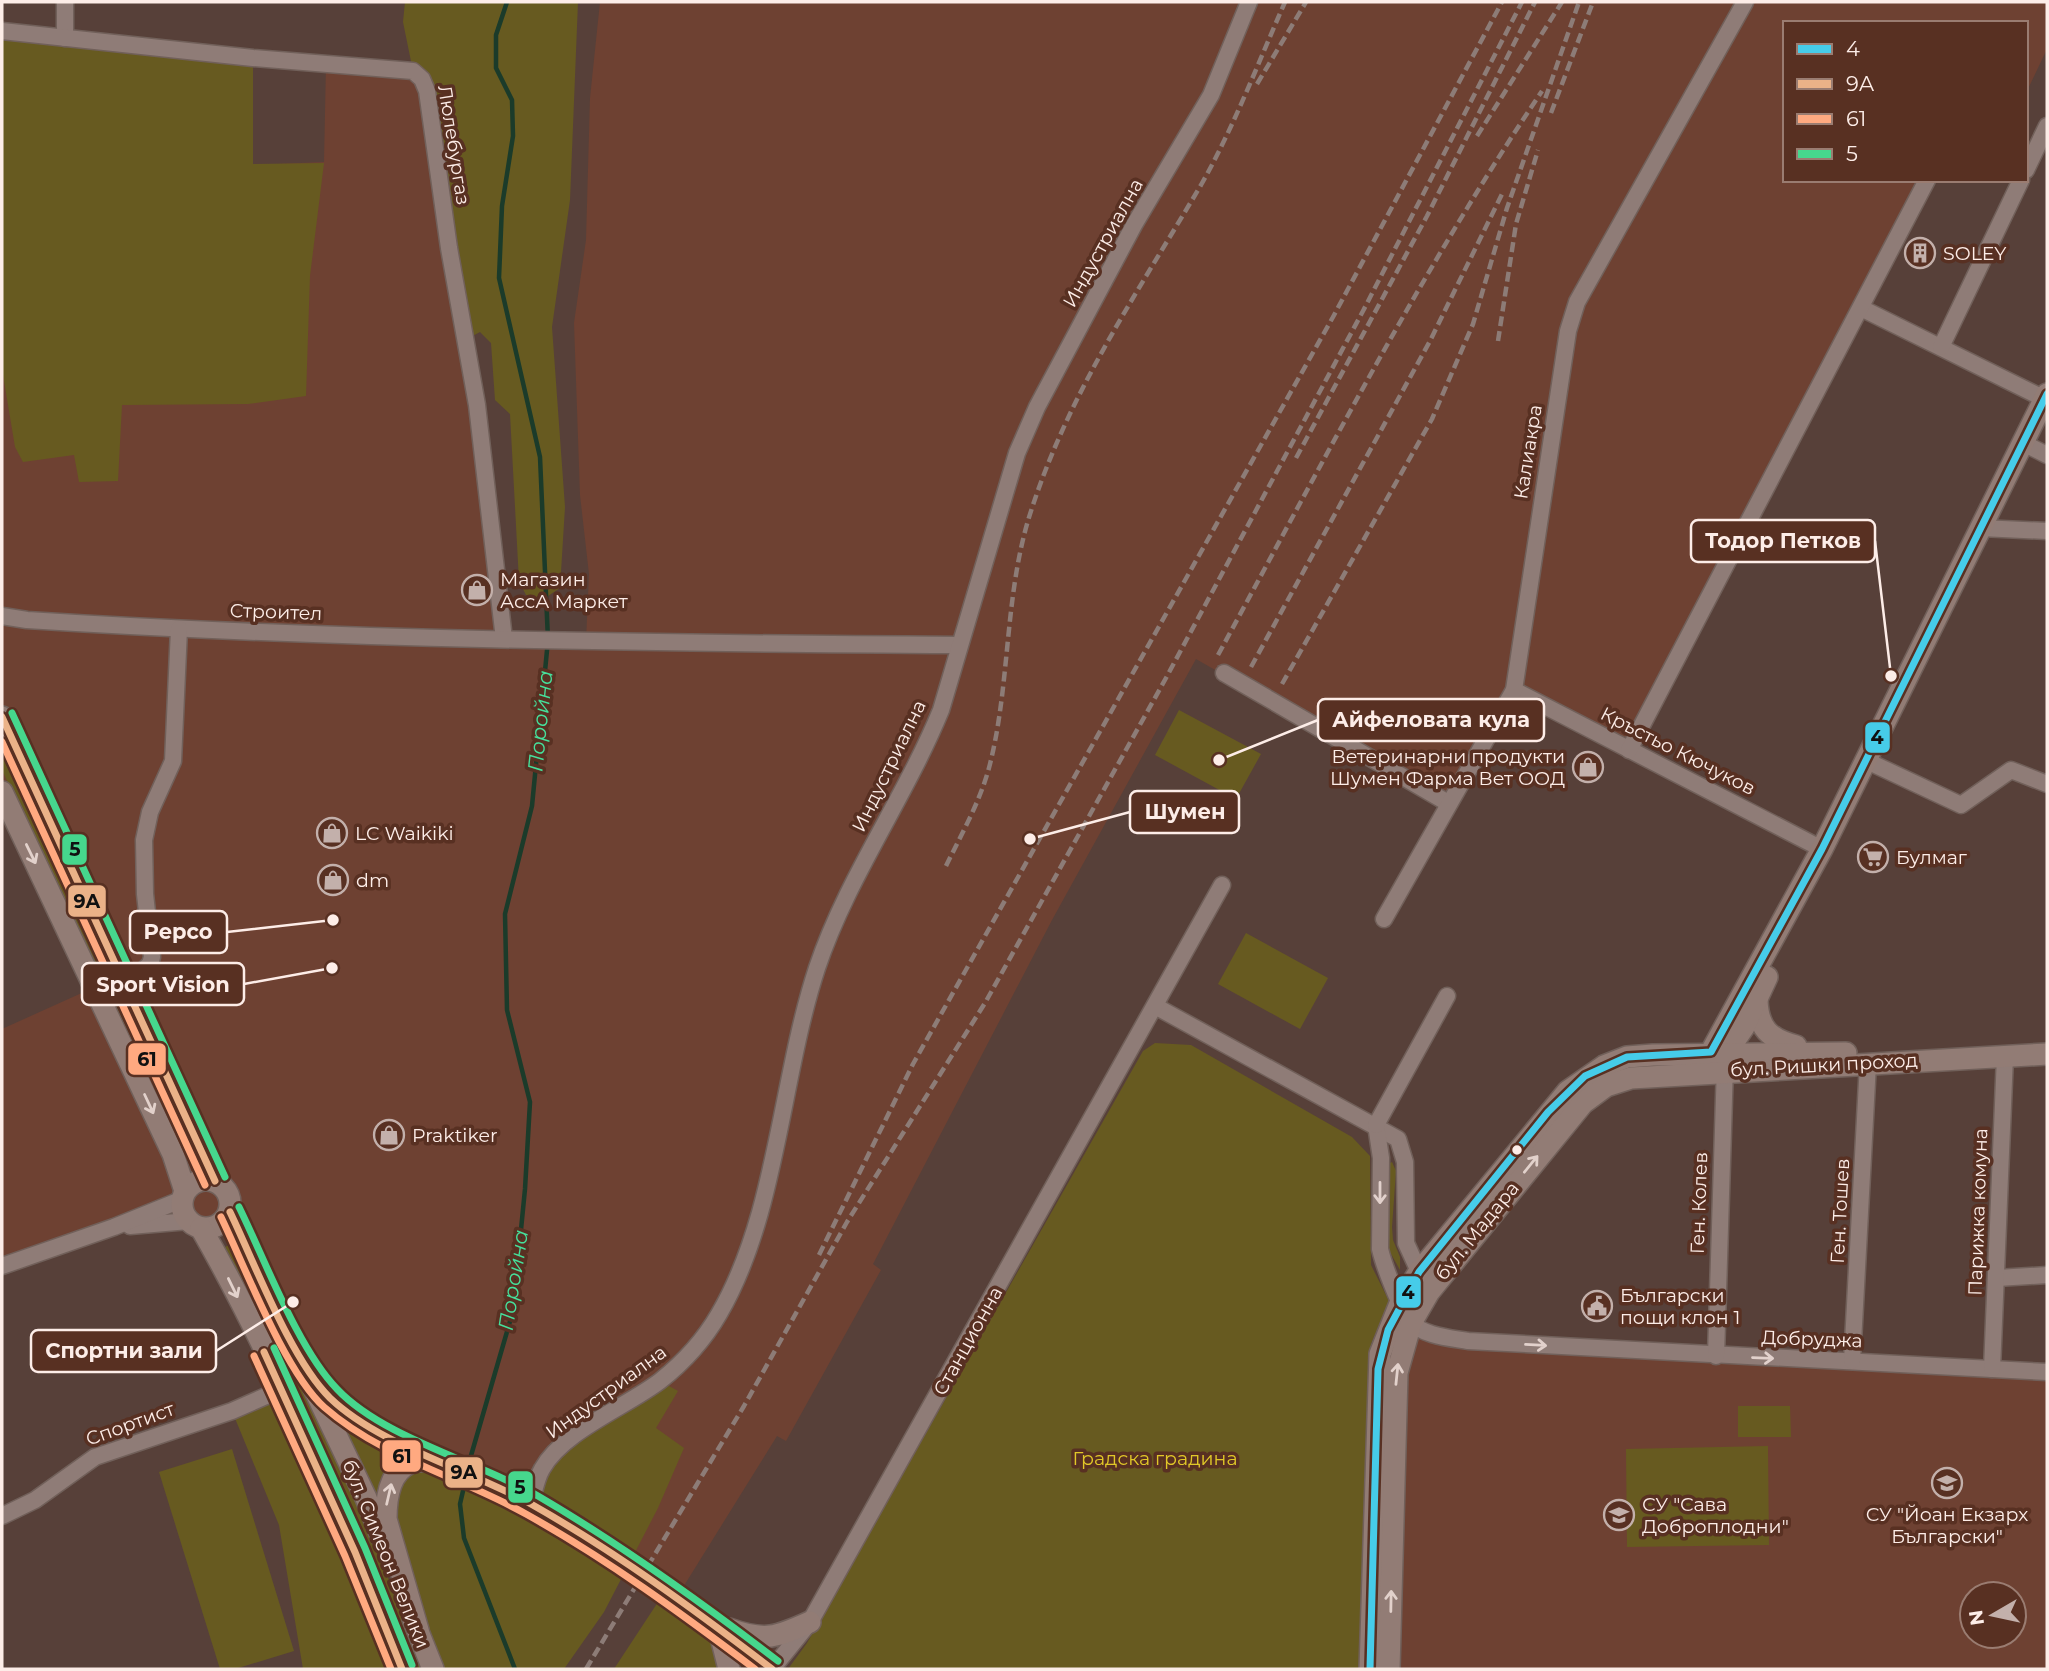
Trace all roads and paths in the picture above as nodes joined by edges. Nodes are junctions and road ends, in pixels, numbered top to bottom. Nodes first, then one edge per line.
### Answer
1 (65, 2) edge
2 (1249, 2) edge
3 (1745, 2) edge
4 (2, 31) edge
5 (65, 38) junction
6 (2047, 126) edge
7 (2028, 166) edge
8 (1926, 182) edge
9 (2020, 182) edge
10 (1861, 308) junction
11 (1941, 347) junction
12 (2046, 397) edge
13 (2023, 443) junction
14 (2047, 455) edge
15 (1981, 528) junction
16 (2047, 531) edge
17 (2, 616) edge
18 (27, 620) junction
19 (2, 629) edge
20 (179, 629) junction
21 (503, 639) junction
22 (959, 645) junction
23 (1224, 673) dead end
24 (1514, 690) junction
25 (2, 717) edge
26 (1629, 750) junction
27 (1867, 761) junction
28 (2047, 785) edge
29 (2, 792) edge
30 (1448, 803) junction
31 (1822, 849) junction
32 (1222, 885) dead end
33 (1384, 919) dead end
34 (125, 987) junction
35 (1447, 996) dead end
36 (1757, 1000) junction
37 (1155, 1006) junction
38 (1815, 1051) junction
39 (2047, 1054) edge
40 (2005, 1056) junction
41 (1945, 1058) junction
42 (1716, 1063) junction
43 (1868, 1063) junction
44 (1376, 1125) junction
45 (215, 1181) junction
46 (184, 1195) junction
47 (230, 1212) junction
48 (195, 1224) junction
49 (114, 1227) junction
50 (2, 1266) edge
51 (1419, 1272) junction
52 (2047, 1275) edge
53 (1997, 1278) junction
54 (1429, 1292) junction
55 (1401, 1301) junction
56 (1411, 1323) junction
57 (1716, 1356) junction
58 (1852, 1361) junction
59 (306, 1369) junction
60 (1992, 1369) junction
61 (2047, 1372) edge
62 (282, 1389) junction
63 (440, 1464) junction
64 (531, 1504) junction
65 (2, 1516) edge
66 (810, 1622) junction
67 (718, 1625) junction
68 (418, 1630) junction
69 (402, 1669) edge
70 (433, 1669) edge
71 (729, 1669) edge
72 (772, 1669) edge
73 (1370, 1669) edge
74 (1389, 1669) edge

1 - 5 street
2 - 22 street, Индустриална
3 - 24 street, Калиакра
4 - 5 street, Люлебургаз
5 - 21 street, Люлебургаз
6 - 7 street
8 - 10 street
9 - 11 street
10 - 11 street
10 - 26 street
11 - 12 street
12 - 13 main road
13 - 14 street
13 - 15 main road
15 - 16 street
15 - 27 main road
17 - 18 street, Строител
18 - 19 street
18 - 20 street, Строител
20 - 21 street, Строител
20 - 34 street
21 - 22 street, Строител
22 - 64 street, Индустриална
23 - 30 street
24 - 26 street, Кръстьо Кючуков
24 - 30 street, Калиакра
25 - 34 main road
26 - 31 street, Кръстьо Кючуков
27 - 28 street
27 - 31 main road
29 -> 46 main road
30 - 33 street, Калиакра
31 - 36 main road
31 - 42 main road
32 - 37 street, Станционна
34 - 45 main road
35 - 44 street
36 - 38 main road
36 - 42 main road
37 - 44 street
37 - 66 street, Станционна
38 - 41 main road, бул. Ришки проход
38 - 42 main road, бул. Ришки проход
39 - 40 main road, бул. Ришки проход
40 - 41 main road, бул. Ришки проход
40 - 53 street, Парижка комуна
41 - 43 main road, бул. Ришки проход
42 - 43 main road, бул. Ришки проход
42 - 51 main road, бул. Мадара
54 -> 42 main road, бул. Мадара
42 - 57 street, Ген. Колев
43 - 58 street, Ген. Тошев
44 - 51 street
44 -> 55 street
45 - 46 main road
45 - 47 main road
46 - 48 main road
46 - 49 street
47 - 48 main road
47 - 59 main road, бул. Симеон Велики
48 - 49 street
48 -> 62 main road, бул. Симеон Велики
49 - 50 street
51 - 54 street
51 - 55 main road, бул. Мадара
52 - 53 street
53 - 60 street, Парижка комуна
54 - 56 main road, бул. Мадара
55 - 56 street
55 - 73 main road, бул. Мадара
56 -> 57 street, Добруджа
74 -> 56 main road, бул. Мадара
57 -> 58 street, Добруджа
58 - 60 street, Добруджа
59 - 63 main road
59 - 68 main road, бул. Симеон Велики
60 - 61 street, Добруджа
62 - 65 street, Спортист
62 - 69 main road, бул. Симеон Велики
63 - 64 main road
68 -> 63 main road
64 - 67 main road
66 - 67 main road
66 - 72 street, Станционна
67 - 71 main road
67 - 72 main road
68 - 70 main road, бул. Симеон Велики

